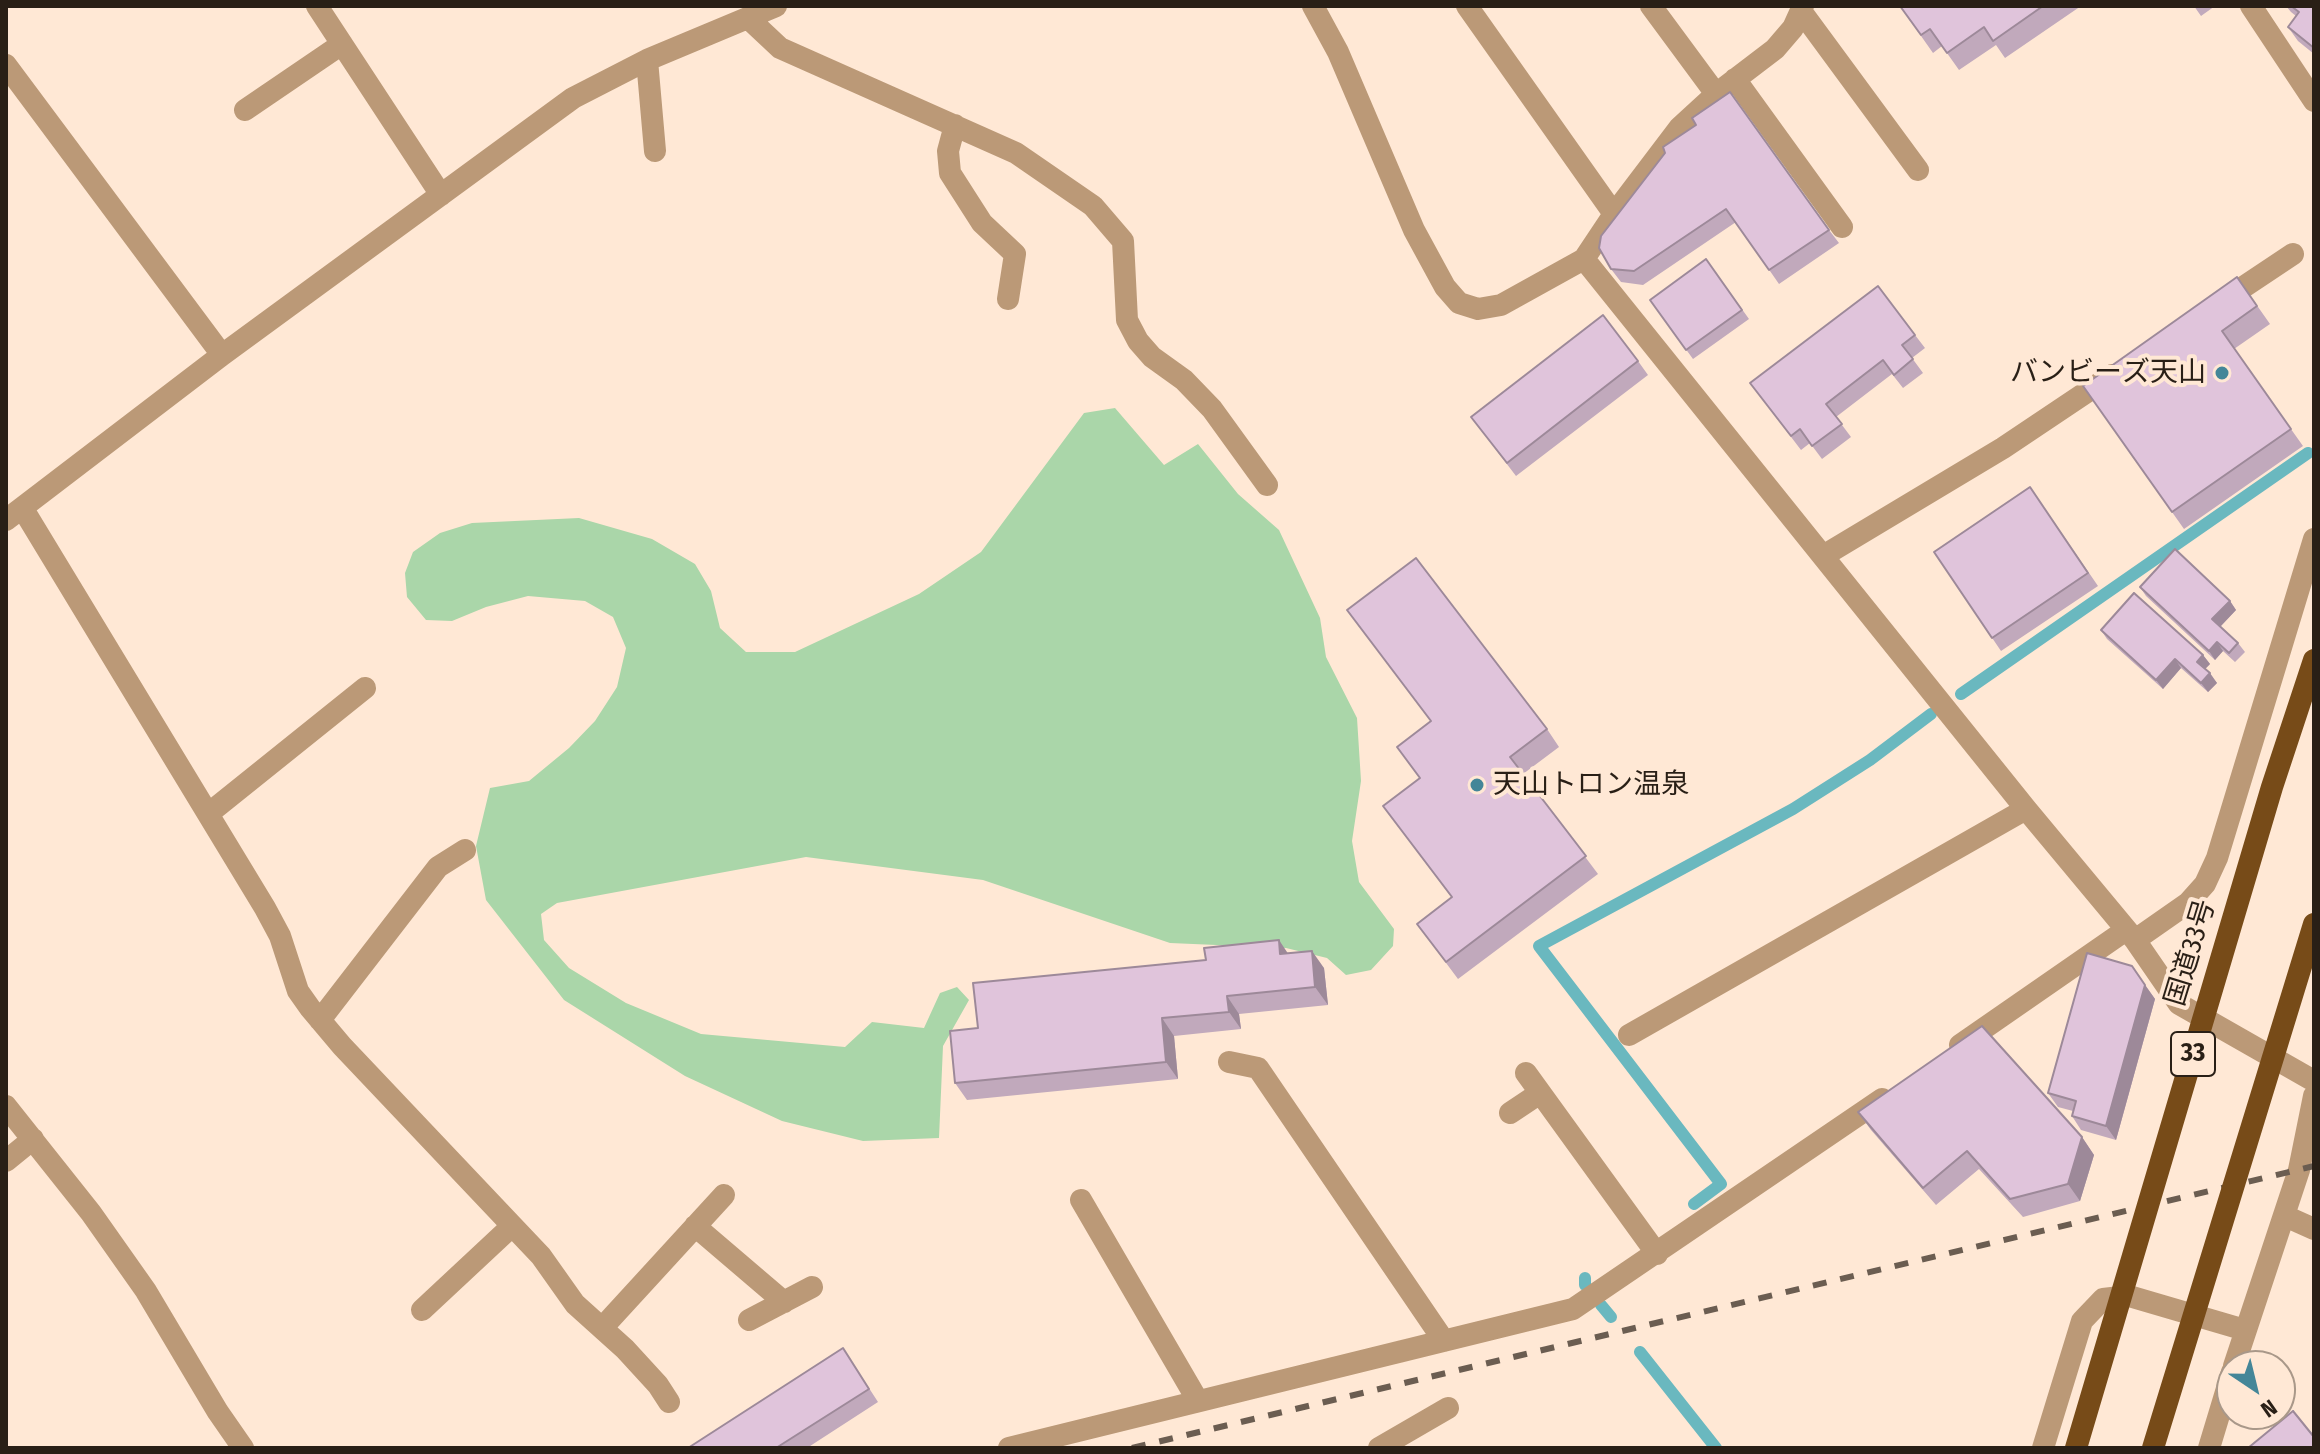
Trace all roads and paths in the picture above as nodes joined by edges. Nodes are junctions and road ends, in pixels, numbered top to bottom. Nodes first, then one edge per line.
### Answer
1 (317, 6) edge
2 (776, 6) edge
3 (1313, 6) edge
4 (1467, 6) edge
5 (1651, 6) edge
6 (2251, 6) edge
7 (1802, 8) edge
8 (748, 18) junction
9 (342, 44) junction
10 (647, 60) junction
11 (6, 65) edge
12 (1735, 79) junction
13 (1716, 94) junction
14 (2314, 101) edge
15 (245, 110) dead end
16 (955, 125) junction
17 (655, 151) dead end
18 (1918, 170) dead end
19 (441, 195) junction
20 (1614, 214) junction
21 (1842, 227) dead end
22 (2293, 254) dead end
23 (1584, 259) junction
24 (1008, 299) dead end
25 (2201, 316) edge
26 (222, 355) junction
27 (2135, 360) edge
28 (1267, 485) dead end
29 (14, 514) edge
30 (2314, 539) edge
31 (1823, 556) junction
32 (2314, 660) edge
33 (365, 688) dead end
34 (2026, 809) junction
35 (208, 814) junction
36 (465, 850) dead end
37 (2314, 924) edge
38 (2131, 935) junction
39 (320, 1020) junction
40 (1629, 1035) dead end
41 (1944, 1056) edge
42 (1229, 1062) dead end
43 (1526, 1073) dead end
44 (2314, 1081) edge
45 (1905, 1083) edge
46 (1540, 1093) junction
47 (2314, 1096) edge
48 (6, 1106) edge
49 (1510, 1113) dead end
50 (33, 1139) junction
51 (6, 1161) edge
52 (724, 1195) dead end
53 (1081, 1200) dead end
54 (2285, 1216) junction
55 (512, 1226) junction
56 (695, 1226) junction
57 (2314, 1229) edge
58 (1657, 1254) junction
59 (812, 1287) dead end
60 (784, 1302) junction
61 (422, 1310) dead end
62 (749, 1320) dead end
63 (603, 1327) junction
64 (2245, 1330) junction
65 (1444, 1341) junction
66 (2239, 1350) edge
67 (1198, 1401) junction
68 (669, 1402) dead end
69 (1448, 1408) dead end
70 (2216, 1425) edge
71 (1412, 1440) edge
72 (243, 1448) edge
73 (1009, 1448) edge
74 (1379, 1448) edge
75 (2043, 1448) edge
76 (2076, 1448) edge
77 (2153, 1448) edge
78 (2209, 1448) edge

1 - 9 street
2 - 8 street
3 - 23 street
4 - 20 street
5 - 13 street
6 - 14 street
7 - 12 street
7 - 18 street
8 - 10 street
8 - 16 street
9 - 15 street
9 - 19 street
10 - 17 street
10 - 19 street
11 - 26 street
12 - 13 street
12 - 21 street
13 - 20 street
16 - 24 street
16 - 28 street
19 - 26 street
20 - 23 street
22 - 25 street
23 - 31 street
26 - 29 street
27 - 31 street
29 - 35 street
30 - 38 street
31 - 34 street
32 - 76 highway, 国道33号 / 33, bridge
33 - 35 street
34 - 38 street
34 - 40 street
35 - 39 street
36 - 39 street
37 - 77 highway, bridge
38 - 41 street
38 - 44 street
39 - 55 street
42 - 65 street
43 - 46 street
45 - 58 street
46 - 49 street
46 - 58 street
47 - 54 street
48 - 50 street
50 - 51 street
50 - 72 street
52 - 56 street
53 - 67 street
54 - 57 street
54 - 64 street
55 - 61 street
55 - 63 street
56 - 60 street
56 - 63 street
58 - 65 street
59 - 60 street
60 - 62 street
63 - 68 street
64 - 66 street
64 - 75 street
65 - 67 street
67 - 73 street
69 - 71 street
70 - 78 street
71 - 74 street

